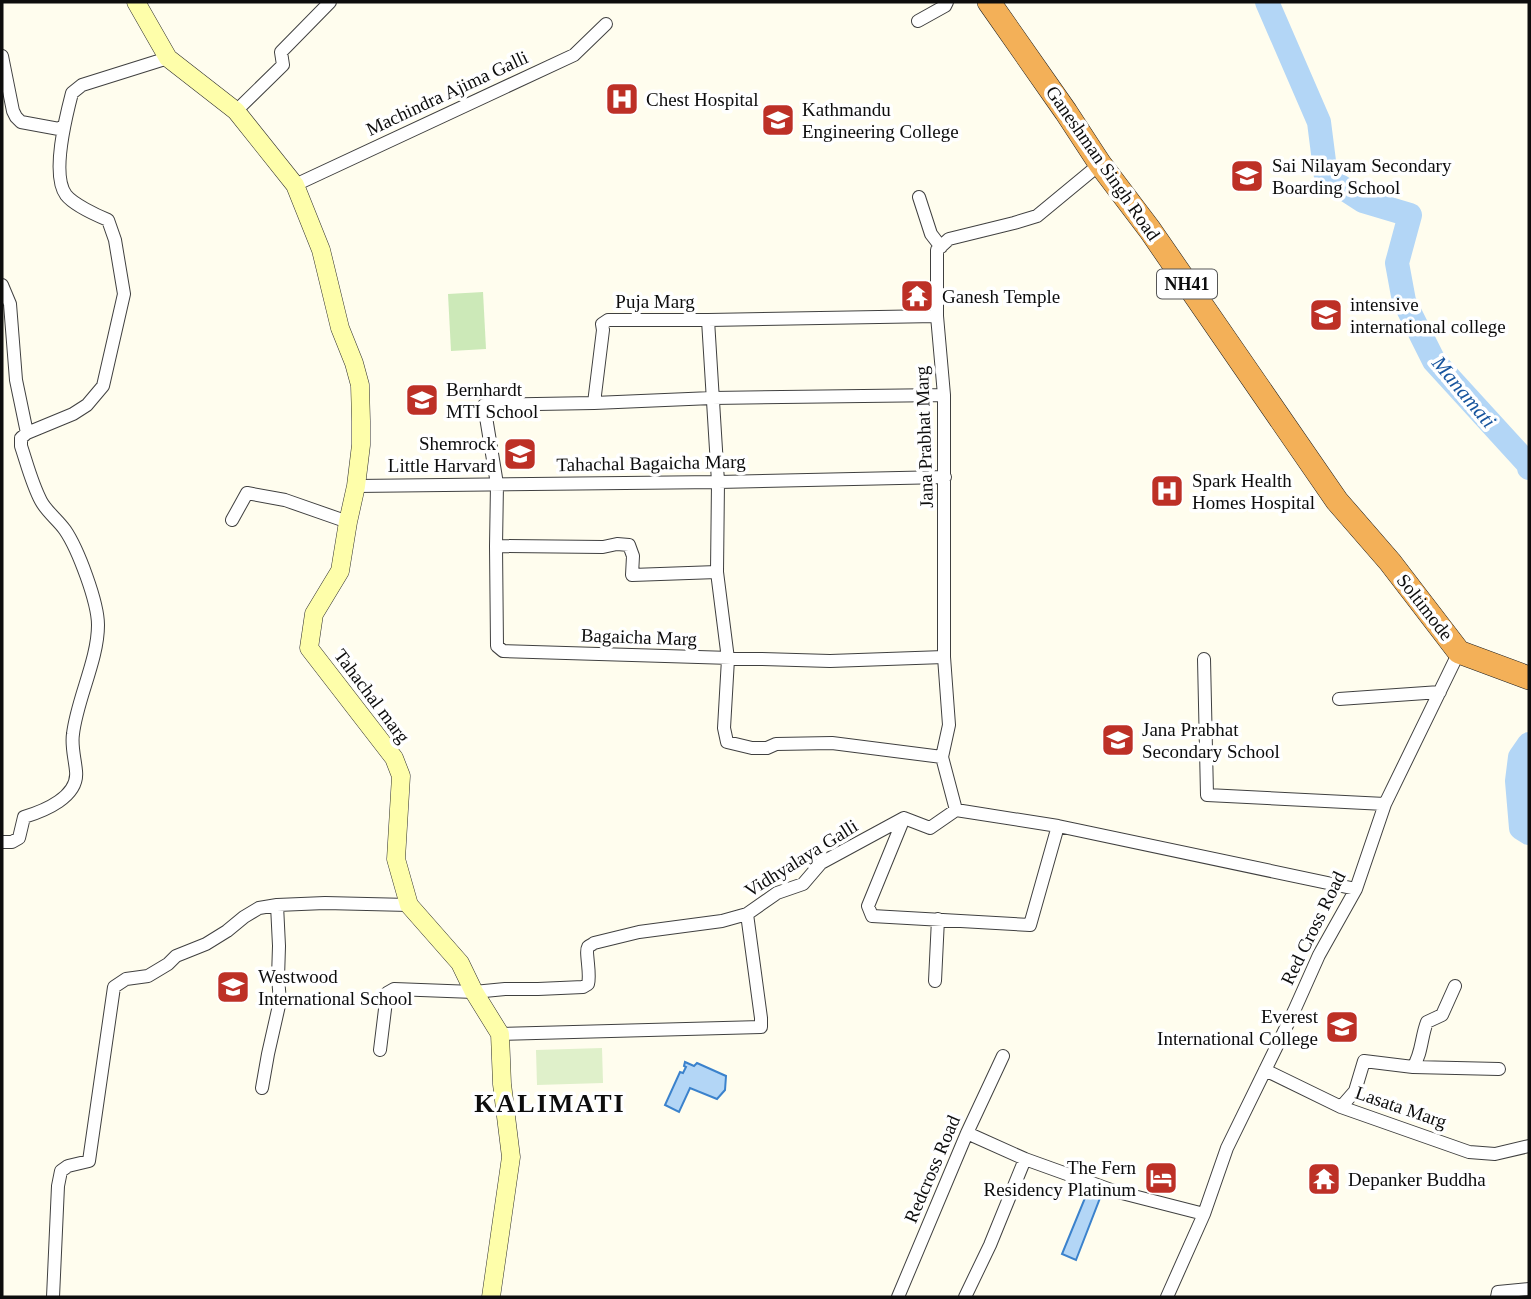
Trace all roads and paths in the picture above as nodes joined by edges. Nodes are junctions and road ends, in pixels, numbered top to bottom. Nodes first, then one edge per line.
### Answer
1 (136, 2) edge
2 (330, 2) edge
3 (947, 2) edge
4 (989, 2) edge
5 (918, 21) dead end
6 (606, 24) dead end
7 (2, 56) edge
8 (168, 58) junction
9 (236, 111) junction
10 (64, 126) junction
11 (1100, 164) junction
12 (295, 185) junction
13 (919, 197) dead end
14 (940, 247) junction
15 (2, 285) edge
16 (937, 316) junction
17 (708, 320) junction
18 (944, 395) junction
19 (712, 398) junction
20 (594, 403) junction
21 (27, 433) junction
22 (945, 477) junction
23 (718, 482) junction
24 (497, 484) junction
25 (356, 486) junction
26 (232, 520) dead end
27 (348, 522) junction
28 (496, 546) junction
29 (1390, 562) joint
30 (717, 572) junction
31 (1460, 652) junction
32 (944, 657) junction
33 (728, 659) junction
34 (1203, 659) dead end
35 (1527, 677) edge
36 (1440, 692) junction
37 (1339, 699) dead end
38 (942, 757) junction
39 (1385, 804) junction
40 (956, 810) junction
41 (904, 818) junction
42 (1058, 826) junction
43 (2, 842) edge
44 (1356, 889) junction
45 (277, 905) junction
46 (410, 905) junction
47 (747, 914) junction
48 (939, 919) junction
49 (935, 981) dead end
50 (1455, 986) dead end
51 (474, 992) junction
52 (500, 1034) junction
53 (380, 1050) dead end
54 (1003, 1056) dead end
55 (1413, 1067) junction
56 (1499, 1069) dead end
57 (1265, 1070) junction
58 (262, 1088) dead end
59 (1341, 1107) junction
60 (967, 1133) junction
61 (1529, 1146) edge
62 (1025, 1159) junction
63 (1204, 1214) junction
64 (1529, 1289) edge
65 (53, 1297) edge
66 (491, 1297) edge
67 (898, 1297) edge
68 (965, 1297) edge
69 (1167, 1297) edge
70 (1497, 1297) edge

1 - 8 street, Tahachal marg
2 - 9 street
3 - 5 street
4 - 11 highway, Ganeshman Singh Road / NH41
6 - 12 street, Machindra Ajima Galli
7 - 10 street
8 - 9 street, Tahachal marg
8 - 10 street
9 - 12 street, Tahachal marg
10 - 21 street
11 - 14 street
11 - 29 highway, Ganeshman Singh Road / NH41
12 - 25 street, Tahachal marg
13 - 14 street
14 - 16 street, Jana Prabhat Marg
15 - 21 street
16 - 17 street, Puja Marg
16 - 18 street, Jana Prabhat Marg
17 - 19 street
17 - 20 street, Puja Marg
18 - 19 street
18 - 22 street, Jana Prabhat Marg
19 - 20 street
19 - 23 street
20 - 24 street
21 - 43 street
22 - 23 street, Tahachal Bagaicha Marg
22 - 32 street, Jana Prabhat Marg
23 - 24 street, Tahachal Bagaicha Marg
23 - 30 street
24 - 25 street, Tahachal Bagaicha Marg
24 - 28 street, Bagaicha Marg
25 - 27 street, Tahachal marg
26 - 27 street
27 - 46 street, Tahachal marg
28 - 30 street
28 - 33 street, Bagaicha Marg
29 - 31 highway, Soltimode / NH41
30 - 33 street
31 - 35 highway
31 - 36 street, Red Cross Road
32 - 33 street, Bagaicha Marg
32 - 38 street, Jana Prabhat Marg
33 - 38 street
34 - 39 street
36 - 37 street
36 - 39 street, Red Cross Road
38 - 40 street, Jana Prabhat Marg
39 - 44 street, Red Cross Road
40 - 41 street
40 - 42 street
41 - 47 street, Vidhyalaya Galli
41 - 48 street
42 - 44 street
42 - 48 street
44 - 57 street, Red Cross Road
45 - 46 street
45 - 58 street
45 - 65 street
46 - 51 street, Tahachal marg
47 - 51 street
47 - 52 street, Vidhyalaya Galli
48 - 49 street
50 - 55 street
51 - 52 street, Tahachal marg
51 - 53 street
52 - 66 street, Tahachal marg
54 - 60 street, Redcross Road
55 - 56 street
55 - 59 street
57 - 59 street, Lasata Marg
57 - 63 street, Red Cross Road
59 - 61 street, Lasata Marg
60 - 62 street
60 - 67 street, Redcross Road
62 - 63 street
62 - 68 street
63 - 69 street, Red Cross Road
64 - 70 street

